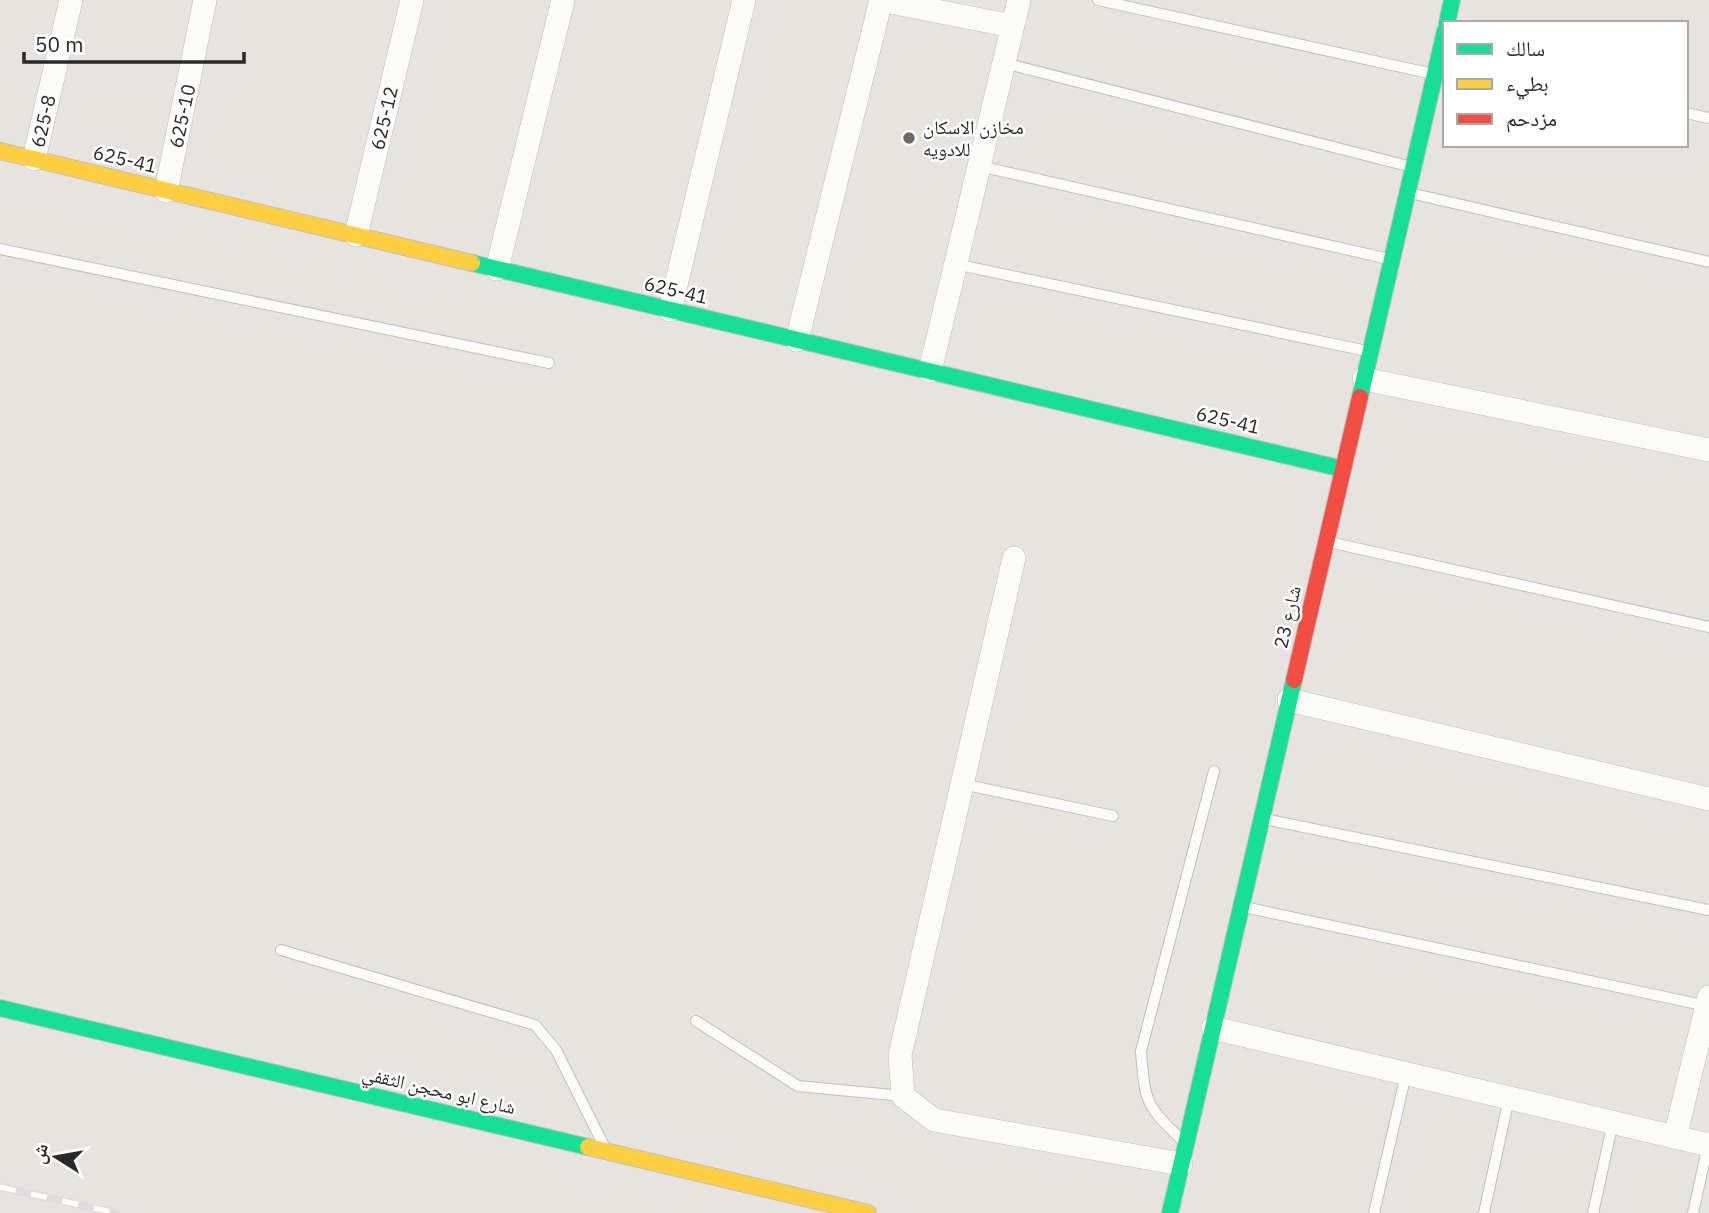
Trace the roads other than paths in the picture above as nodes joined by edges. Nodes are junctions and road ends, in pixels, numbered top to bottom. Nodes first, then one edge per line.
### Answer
1 (71, 0) edge
2 (205, 0) edge
3 (412, 0) edge
4 (563, 0) edge
5 (744, 0) edge
6 (881, 0) edge
7 (1019, 0) edge
8 (1098, 0) edge
9 (1452, 0) edge
10 (1447, 21) edge
11 (1012, 26) junction
12 (1442, 57) edge
13 (1004, 63) junction
14 (1435, 74) junction
15 (1688, 113) edge
16 (1709, 118) edge
17 (0, 151) edge
18 (34, 159) junction
19 (979, 166) junction
20 (1413, 167) junction
21 (166, 191) junction
22 (1407, 193) junction
23 (356, 235) junction
24 (0, 249) edge
25 (1392, 260) junction
26 (1709, 262) edge
27 (955, 264) junction
28 (497, 269) junction
29 (670, 310) junction
30 (797, 340) junction
31 (1370, 352) junction
32 (549, 363) dead end
33 (930, 371) junction
34 (1364, 379) junction
35 (1709, 450) edge
36 (1343, 469) junction
37 (1326, 541) junction
38 (1014, 558) dead end
39 (1709, 627) edge
40 (1289, 700) junction
41 (1214, 771) dead end
42 (962, 784) junction
43 (1709, 799) edge
44 (1113, 816) dead end
45 (1262, 819) junction
46 (1241, 907) junction
47 (1709, 910) edge
48 (281, 950) dead end
49 (1708, 1002) edge
50 (0, 1008) edge
51 (696, 1021) dead end
52 (1213, 1028) junction
53 (1701, 1065) edge
54 (1406, 1074) junction
55 (903, 1096) junction
56 (1509, 1098) junction
57 (1613, 1122) junction
58 (1675, 1137) junction
59 (1709, 1145) edge
60 (607, 1151) junction
61 (1184, 1154) junction
62 (868, 1213) edge
63 (1170, 1213) edge
64 (1374, 1213) edge
65 (1484, 1213) edge
66 (1592, 1213) edge
67 (1693, 1213) edge

1 - 18 street, 625-8
2 - 21 street, 625-10
3 - 23 street, 625-12
4 - 28 street
5 - 29 street
6 - 11 street
6 - 30 street
7 - 11 street
8 - 14 lane
9 - 10 street
11 - 13 street
12 - 14 street, شارع 23
13 - 19 street
13 - 20 lane
14 - 20 street, شارع 23
15 - 16 lane
17 - 18 street, 625-41
18 - 21 street, 625-41
19 - 25 lane
19 - 27 street
20 - 22 street, شارع 23
21 - 23 street, 625-41
22 - 25 street, شارع 23
22 - 26 lane
23 - 28 street, 625-41
24 - 32 lane
25 - 31 street, شارع 23
27 - 31 lane
27 - 33 street
28 - 29 street, 625-41
29 - 30 street, 625-41
30 - 33 street, 625-41
31 - 34 street, شارع 23
33 - 36 street, 625-41
34 - 35 street
34 - 36 street, شارع 23
36 - 37 street, شارع 23
37 - 39 lane
37 - 40 street, شارع 23
38 - 42 street
40 - 43 street
40 - 45 street, شارع 23
41 - 61 lane
42 - 44 lane
42 - 55 street
45 - 46 street, شارع 23
45 - 47 lane
46 - 49 lane
46 - 52 street, شارع 23
48 - 60 lane
49 - 53 street
50 - 60 street, شارع ابو محجن الثقفي
51 - 55 lane
52 - 54 street
52 - 61 street, شارع 23
53 - 58 street
54 - 56 street
54 - 64 lane
55 - 61 street
56 - 57 street
56 - 65 lane
57 - 58 street
57 - 66 lane
58 - 59 street
59 - 67 lane
60 - 62 street, شارع ابو محجن الثقفي
61 - 63 street, شارع 23

